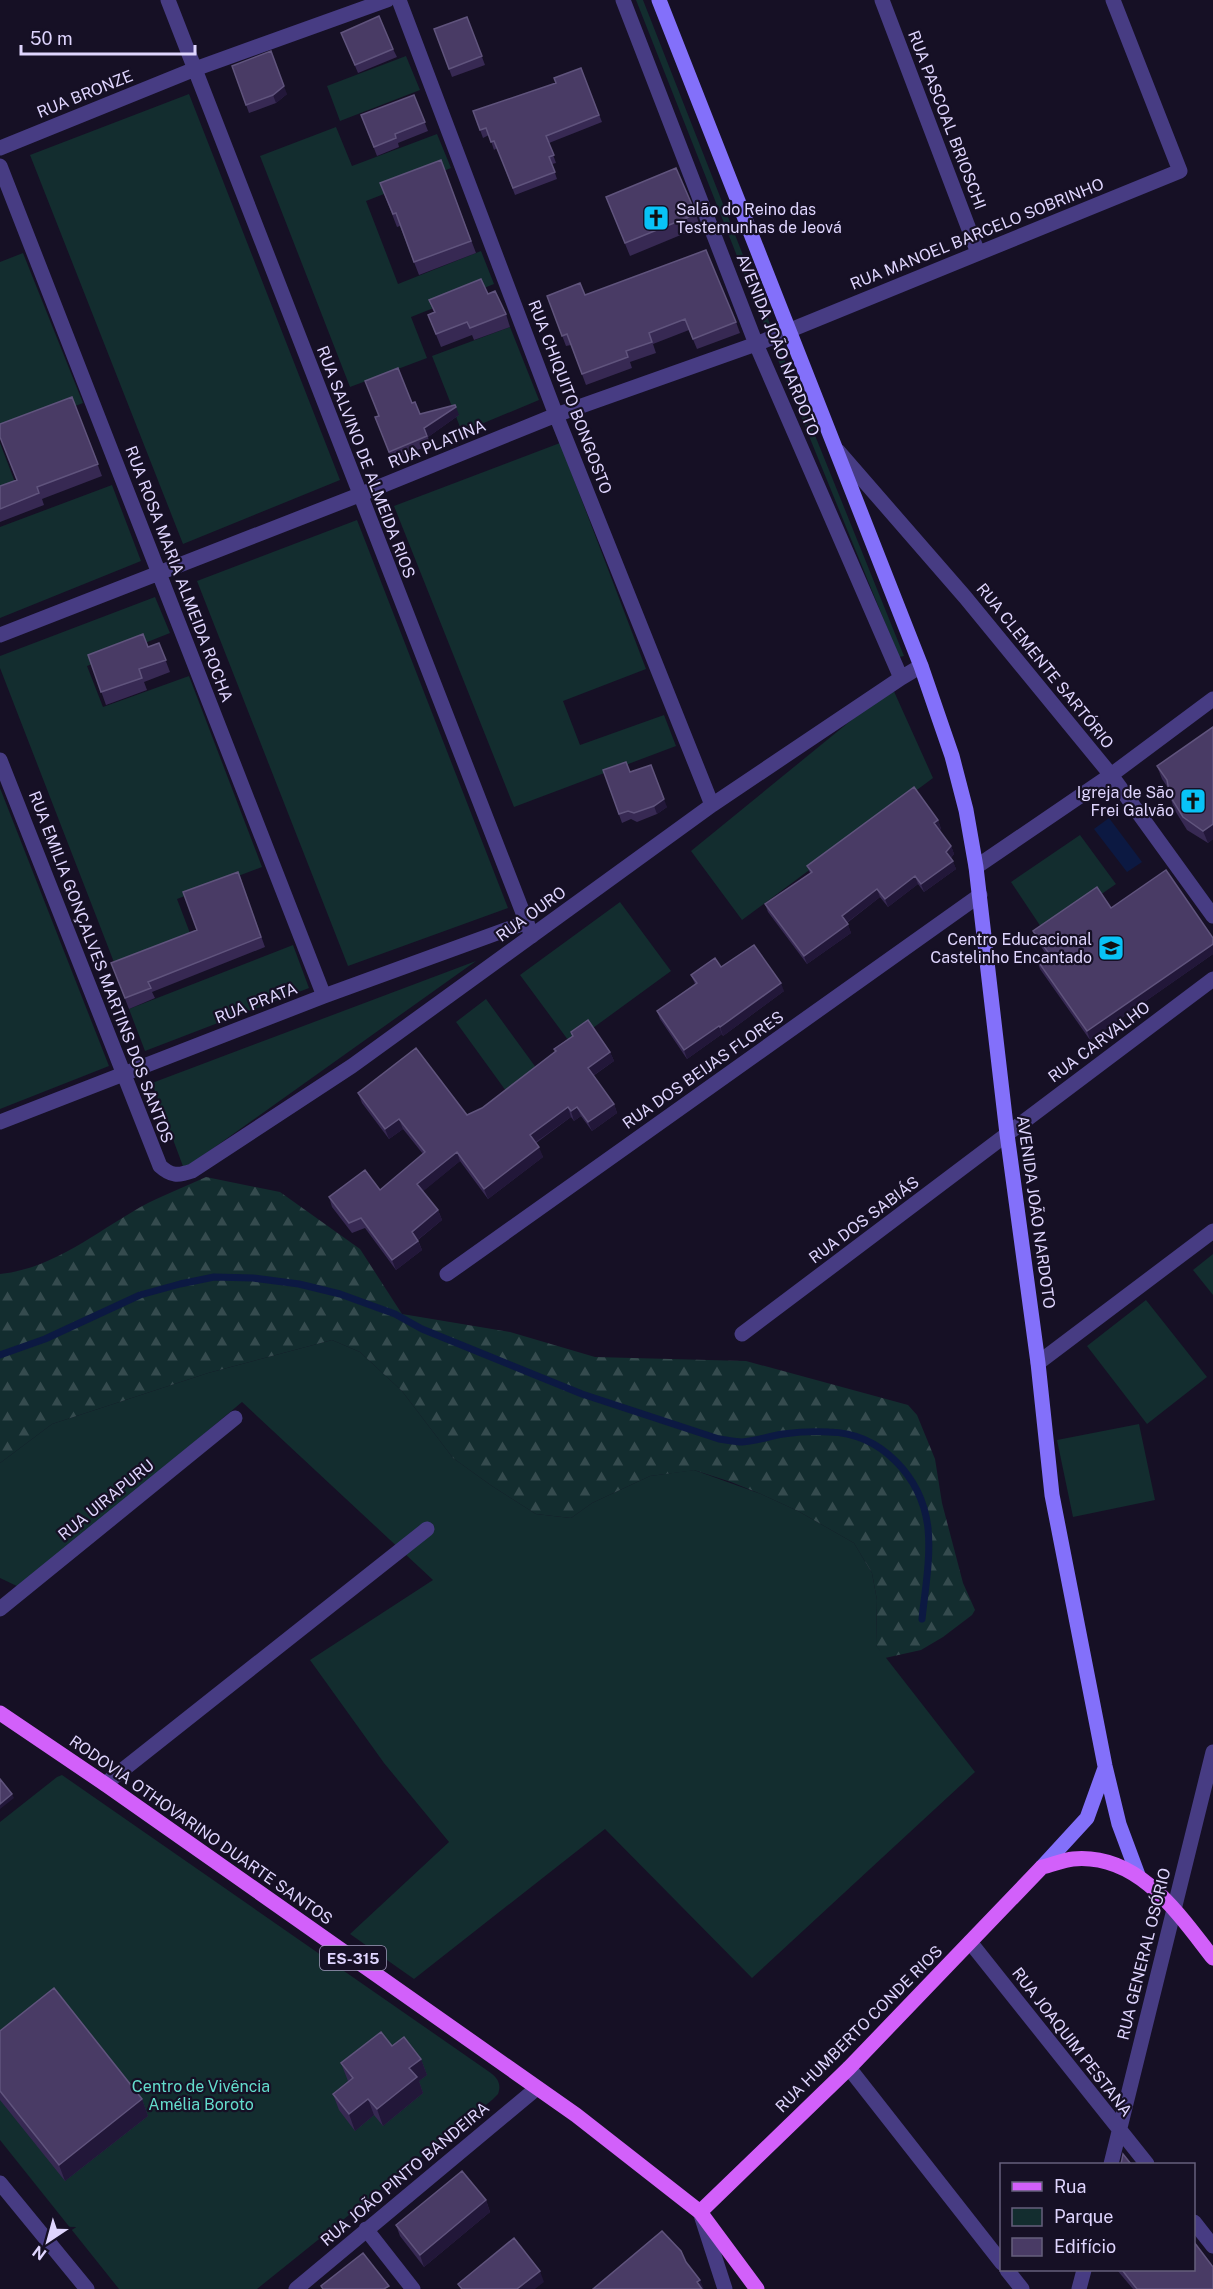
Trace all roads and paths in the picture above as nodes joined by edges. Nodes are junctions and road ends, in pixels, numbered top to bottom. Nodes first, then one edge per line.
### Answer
1 (168, 0) edge
2 (387, 0) edge
3 (399, 0) edge
4 (623, 0) edge
5 (659, 0) edge
6 (882, 0) edge
7 (1113, 0) edge
8 (195, 69) junction
9 (0, 148) edge
10 (0, 166) edge
11 (978, 253) junction
12 (788, 331) junction
13 (756, 344) junction
14 (556, 415) junction
15 (836, 449) junction
16 (359, 495) junction
17 (160, 573) junction
18 (0, 634) edge
19 (921, 666) junction
20 (901, 678) junction
21 (1213, 699) edge
22 (0, 760) edge
23 (1111, 775) junction
24 (712, 805) junction
25 (976, 867) junction
26 (980, 895) junction
27 (1213, 916) edge
28 (529, 929) junction
29 (1213, 979) edge
30 (324, 996) junction
31 (124, 1073) junction
32 (0, 1122) edge
33 (1007, 1134) junction
34 (180, 1175) joint
35 (1213, 1231) edge
36 (447, 1274) dead end
37 (742, 1334) dead end
38 (1038, 1363) junction
39 (235, 1418) dead end
40 (427, 1529) dead end
41 (0, 1609) edge
42 (0, 1713) edge
43 (1213, 1752) edge
44 (1105, 1766) junction
45 (105, 1784) junction
46 (1042, 1867) junction
47 (1138, 1875) junction
48 (1174, 1908) junction
49 (970, 1942) junction
50 (1213, 1958) edge
51 (849, 2068) junction
52 (537, 2088) junction
53 (1119, 2130) junction
54 (1111, 2163) edge
55 (1146, 2163) edge
56 (0, 2183) edge
57 (700, 2212) junction
58 (1195, 2223) edge
59 (366, 2229) junction
60 (1213, 2246) edge
61 (1000, 2260) edge
62 (1008, 2271) edge
63 (1084, 2271) edge
64 (87, 2289) edge
65 (296, 2289) edge
66 (413, 2289) edge
67 (725, 2289) edge
68 (757, 2289) edge
69 (1022, 2289) edge
70 (1079, 2289) edge

1 - 8 street, RUA SALVINO DE ALMEIDA RIOS
2 - 8 street, RUA BRONZE
3 - 14 street, RUA CHIQUITO BONGOSTO
4 - 13 street, AVENIDA JOÃO NARDOTO
5 - 12 street, AVENIDA JOÃO NARDOTO
6 - 11 street, RUA PASCOAL BRIOSCHI
7 - 11 street, RUA MANOEL BARCELO SOBRINHO
8 - 9 street, RUA BRONZE
8 - 16 street, RUA SALVINO DE ALMEIDA RIOS
10 - 17 street, RUA ROSA MARIA ALMEIDA ROCHA
11 - 12 street, RUA MANOEL BARCELO SOBRINHO
12 - 13 street, RUA PLATINA
12 - 15 street, AVENIDA JOÃO NARDOTO
13 - 14 street, RUA PLATINA
13 - 20 street, AVENIDA JOÃO NARDOTO
14 - 16 street, RUA PLATINA
14 - 24 street, RUA CHIQUITO BONGOSTO
15 - 19 street, AVENIDA JOÃO NARDOTO
15 - 23 street, RUA CLEMENTE SARTÓRIO
16 - 17 street, RUA PLATINA
16 - 28 street, RUA SALVINO DE ALMEIDA RIOS
17 - 18 street, RUA PLATINA
17 - 30 street, RUA ROSA MARIA ALMEIDA ROCHA
19 - 20 street
19 - 25 street, AVENIDA JOÃO NARDOTO
20 - 24 street, RUA OURO
21 - 23 street
22 - 31 street, RUA EMILIA GONÇALVES MARTINS DOS SANTOS
23 - 25 street
23 - 27 street, RUA CLEMENTE SARTÓRIO
24 - 28 street, RUA OURO
25 - 26 street, AVENIDA JOÃO NARDOTO
26 - 33 street, AVENIDA JOÃO NARDOTO
26 - 36 street, RUA DOS BEIJAS FLORES
28 - 30 street, RUA PRATA
28 - 34 street, RUA OURO
29 - 33 street, RUA CARVALHO
30 - 31 street, RUA PRATA
31 - 32 street, RUA PRATA
31 - 34 street, RUA EMILIA GONÇALVES MARTINS DOS SANTOS
33 - 37 street, RUA DOS SABIÁS
33 - 38 street, AVENIDA JOÃO NARDOTO
35 - 38 street
38 - 44 street, AVENIDA JOÃO NARDOTO
39 - 41 street, RUA UIRAPURU
40 - 45 street
42 - 45 main road, RODOVIA OTHOVARINO DUARTE SANTOS / ES-315
43 - 48 street, RUA GENERAL OSÓRIO
44 - 46 street
44 - 47 street, AVENIDA JOÃO NARDOTO
45 - 52 main road, RODOVIA OTHOVARINO DUARTE SANTOS / ES-315
46 - 47 main road
46 - 49 main road, RUA HUMBERTO CONDE RIOS
47 - 48 main road
48 - 50 main road
48 - 53 street, RUA GENERAL OSÓRIO
49 - 51 main road, RUA HUMBERTO CONDE RIOS
49 - 53 street, RUA JOAQUIM PESTANA
51 - 57 main road, RUA HUMBERTO CONDE RIOS
51 - 61 street
52 - 57 main road, RODOVIA OTHOVARINO DUARTE SANTOS / ES-315
52 - 59 street, RUA JOÃO PINTO BANDEIRA
53 - 54 street, RUA GENERAL OSÓRIO
53 - 55 street, RUA JOAQUIM PESTANA
56 - 64 street
57 - 67 street
57 - 68 main road, ES-315
58 - 60 street
59 - 65 street, RUA JOÃO PINTO BANDEIRA
59 - 66 street
62 - 69 street
63 - 70 street

